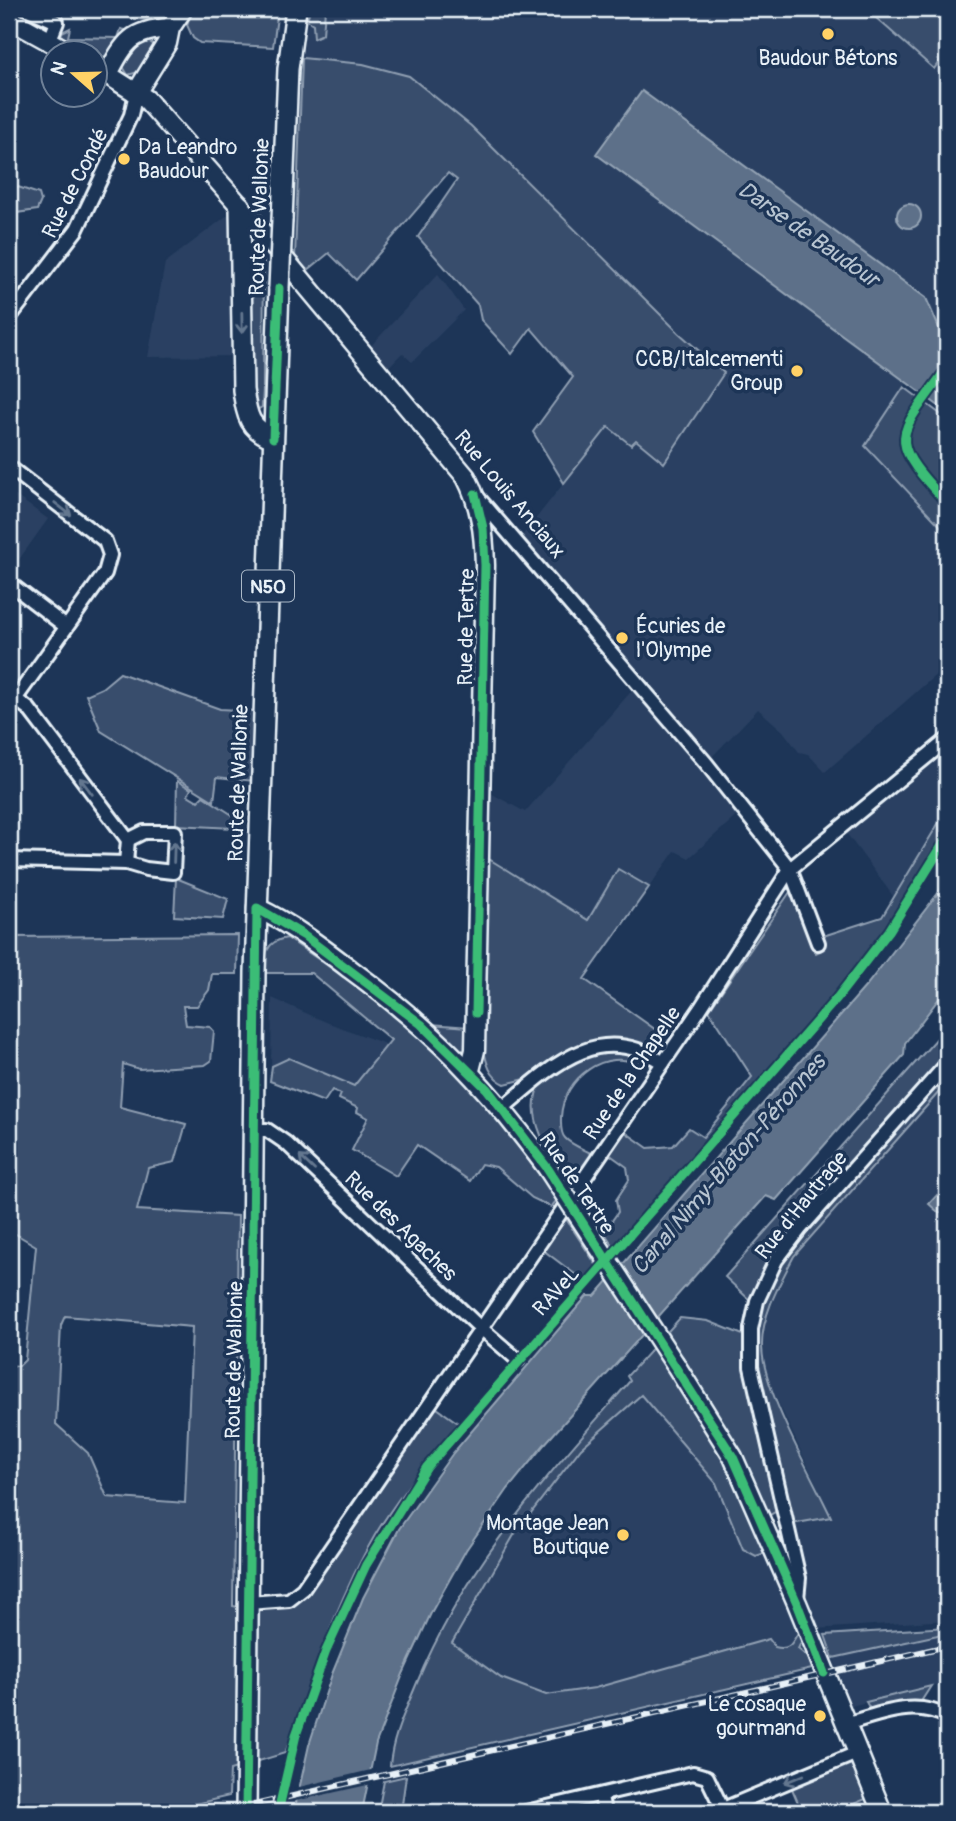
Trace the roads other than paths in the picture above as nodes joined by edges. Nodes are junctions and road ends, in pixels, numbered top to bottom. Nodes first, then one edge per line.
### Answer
1 (28, 9) edge
2 (183, 9) edge
3 (295, 17) edge
4 (9, 19) edge
5 (170, 28) junction
6 (42, 38) edge
7 (51, 38) edge
8 (108, 62) edge
9 (108, 75) edge
10 (136, 93) junction
11 (240, 206) junction
12 (9, 318) edge
13 (273, 438) junction
14 (9, 467) edge
15 (475, 494) junction
16 (9, 583) edge
17 (65, 626) junction
18 (13, 696) edge
19 (947, 740) edge
20 (128, 840) junction
21 (9, 860) edge
22 (126, 863) junction
23 (790, 869) junction
24 (257, 908) junction
25 (818, 943) dead end
26 (663, 1063) junction
27 (947, 1064) edge
28 (470, 1070) junction
29 (503, 1108) junction
30 (253, 1130) junction
31 (482, 1329) junction
32 (519, 1360) dead end
33 (783, 1509) junction
34 (788, 1532) junction
35 (768, 1534) junction
36 (248, 1603) junction
37 (797, 1603) junction
38 (947, 1717) edge
39 (846, 1724) junction
40 (857, 1753) junction
41 (601, 1796) junction
42 (723, 1810) edge
43 (246, 1812) edge
44 (526, 1812) edge
45 (604, 1812) edge
46 (882, 1812) edge

1 - 7 street
2 - 5 street
3 - 13 main road, Route de Wallonie / N50, bridge
4 - 6 street
5 - 8 street
5 - 10 street
9 - 10 street, Rue Louis Anciaux
10 - 11 street, Rue Louis Anciaux
10 - 12 street, Rue de Condé
11 -> 13 main road
11 - 15 street, Rue Louis Anciaux
13 - 24 main road, Route de Wallonie / N50
14 -> 17 street
15 - 23 street, Rue Louis Anciaux
15 - 28 street, Rue de Tertre
16 - 17 street
17 - 18 street
20 -> 18 street
19 - 23 street, Rue de la Chapelle
20 - 22 street
22 -> 20 street
21 - 22 street
23 - 25 street, Rue Louis Anciaux
23 - 26 street, Rue de la Chapelle
24 - 28 street, Rue de Tertre
24 - 30 main road, Route de Wallonie / N50
26 - 29 street
26 - 31 street, Rue de la Chapelle
27 - 33 street, Rue d'Hautrage
28 - 29 street, Rue de Tertre
29 - 35 street, Rue de Tertre, bridge
31 -> 30 street, Rue des Agaches
30 - 36 main road, Route de Wallonie / N50
31 - 32 street, Rue des Agaches
31 - 36 street, Rue de la Chapelle
33 - 34 street, Rue d'Hautrage
33 - 35 street
34 - 35 street
34 - 37 street, Rue d'Hautrage
35 - 37 street, Rue de Tertre
36 - 43 main road, Route de Wallonie / N50
37 - 39 street, Rue de Tertre
38 - 39 street
39 - 40 street, Rue de Tertre
40 -> 42 street
40 - 46 street, Rue de Tertre
41 - 42 street
41 - 44 street
41 - 45 street

